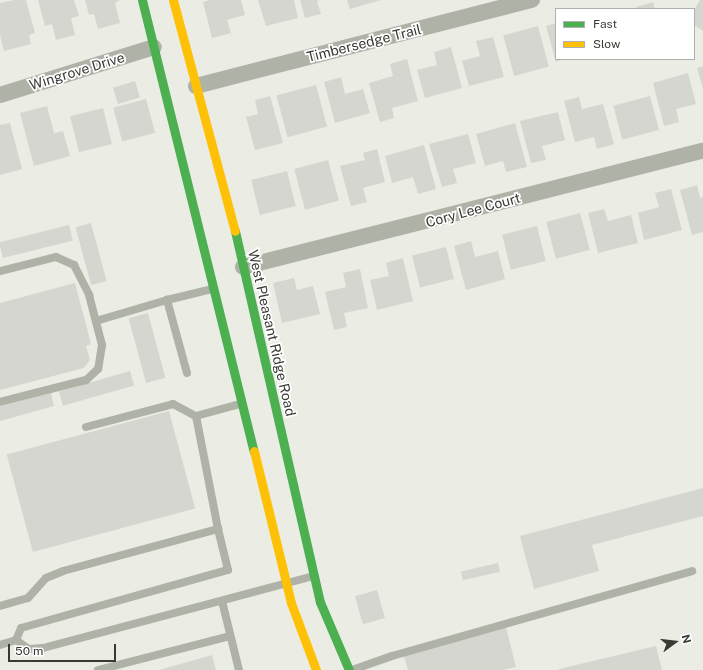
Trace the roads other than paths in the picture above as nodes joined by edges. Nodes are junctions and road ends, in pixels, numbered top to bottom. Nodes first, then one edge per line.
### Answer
1 (142, 0) edge
2 (173, 0) edge
3 (532, 0) edge
4 (154, 47) junction
5 (196, 86) junction
6 (0, 95) edge
7 (703, 151) edge
8 (243, 267) junction
9 (0, 271) edge
10 (215, 289) junction
11 (167, 300) junction
12 (96, 321) junction
13 (186, 373) dead end
14 (0, 402) edge
15 (243, 404) junction
16 (196, 416) junction
17 (86, 427) dead end
18 (218, 529) junction
19 (692, 571) dead end
20 (314, 576) junction
21 (287, 584) junction
22 (222, 601) junction
23 (0, 606) edge
24 (230, 636) junction
25 (16, 640) junction
26 (0, 645) edge
27 (98, 670) edge
28 (239, 670) edge
29 (316, 670) edge
30 (350, 670) edge

1 - 4 street
2 - 5 street, West Pleasant Ridge Road
3 - 5 street, Timbersedge Trail
4 - 6 street, Wingrove Drive
4 - 10 street
5 - 8 street, West Pleasant Ridge Road
7 - 8 street, Cory Lee Court
8 - 20 street, West Pleasant Ridge Road
9 - 12 lane
10 - 11 lane
10 - 15 street
11 - 12 lane
11 - 13 lane
12 - 14 lane
15 - 16 lane
15 - 21 street
16 - 17 lane
16 - 18 lane
18 - 23 lane
18 - 25 lane
19 - 30 lane
20 - 21 lane
20 - 30 street, West Pleasant Ridge Road
21 - 22 lane
21 - 29 street
22 - 24 lane
22 - 25 lane
24 - 27 lane
24 - 28 lane
25 - 26 lane

